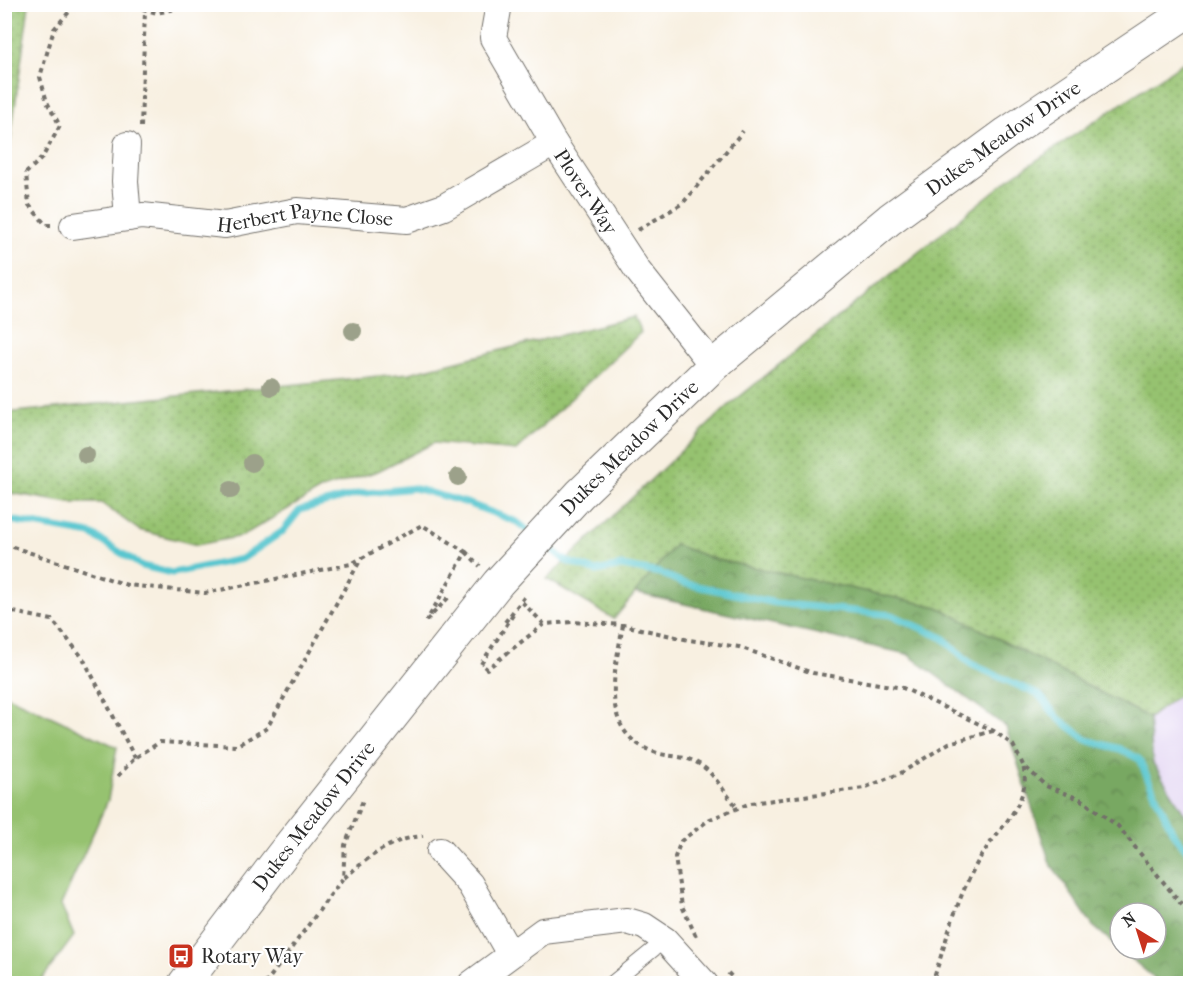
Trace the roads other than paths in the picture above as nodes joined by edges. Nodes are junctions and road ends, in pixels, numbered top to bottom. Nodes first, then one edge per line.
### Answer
1 (499, 4) edge
2 (1186, 12) edge
3 (554, 143) junction
4 (126, 145) road end
5 (128, 218) junction
6 (73, 226) road end
7 (713, 366) junction
8 (440, 850) road end
9 (664, 940) junction
10 (510, 954) junction
11 (714, 976) edge
12 (184, 984) edge
13 (471, 984) edge
14 (610, 984) edge

1 - 3 street, Plover Way
2 - 7 street, Dukes Meadow Drive
3 - 5 street, Herbert Payne Close
3 - 7 street, Plover Way
4 - 5 street
5 - 6 street, Herbert Payne Close
7 - 12 street, Dukes Meadow Drive
8 - 10 street
9 - 10 street
9 - 11 street
9 - 14 lane
10 - 13 street

